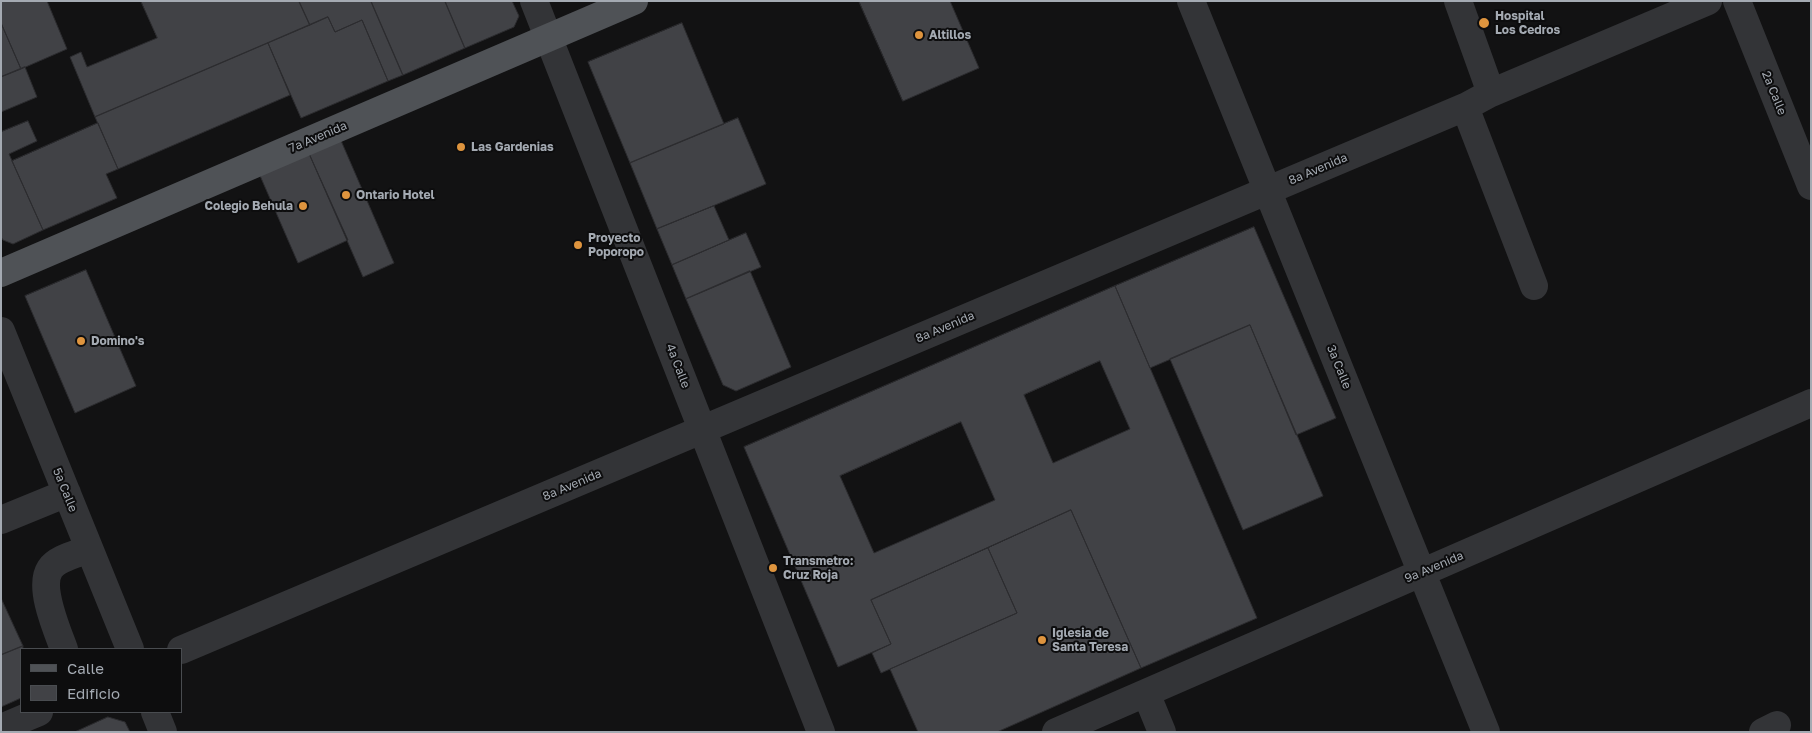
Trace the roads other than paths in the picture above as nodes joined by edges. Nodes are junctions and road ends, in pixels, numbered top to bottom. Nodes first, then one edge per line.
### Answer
1 (534, 1) edge
2 (634, 1) edge
3 (1191, 1) edge
4 (1458, 1) edge
5 (1708, 1) edge
6 (1737, 1) edge
7 (549, 38) junction
8 (1492, 94) junction
9 (1465, 107) junction
10 (1811, 186) edge
11 (1267, 190) junction
12 (1, 273) edge
13 (1534, 286) dead end
14 (1, 331) edge
15 (1811, 403) edge
16 (703, 430) junction
17 (67, 493) junction
18 (1, 520) edge
19 (89, 549) junction
20 (1422, 572) junction
21 (64, 648) edge
22 (130, 648) edge
23 (182, 650) edge
24 (1146, 693) junction
25 (37, 713) edge
26 (154, 713) edge
27 (1, 728) edge
28 (163, 732) edge
29 (821, 732) edge
30 (1056, 732) edge
31 (1162, 732) edge
32 (1486, 732) edge

1 - 7 street, 4a Calle
2 - 7 main road, 7a Avenida
3 - 11 street, 3a Calle
4 - 8 street
5 - 8 street, 8a Avenida
6 - 10 street, 2a Calle
7 - 12 main road, 7a Avenida
7 - 16 street, 4a Calle
8 - 9 street, 8a Avenida
9 - 11 street, 8a Avenida
9 - 13 street
11 - 16 street, 8a Avenida
11 - 20 street, 3a Calle
14 - 17 street, 5a Calle
15 - 20 street, 9a Avenida
16 - 23 street, 8a Avenida
16 - 29 street, 4a Calle
17 - 18 street
17 - 19 street, 5a Calle
19 - 21 street
19 - 22 street, 5a Calle
20 - 24 street, 9a Avenida
20 - 32 street, 3a Calle
24 - 30 street, 9a Avenida
24 - 31 street
25 - 27 street
26 - 28 street

